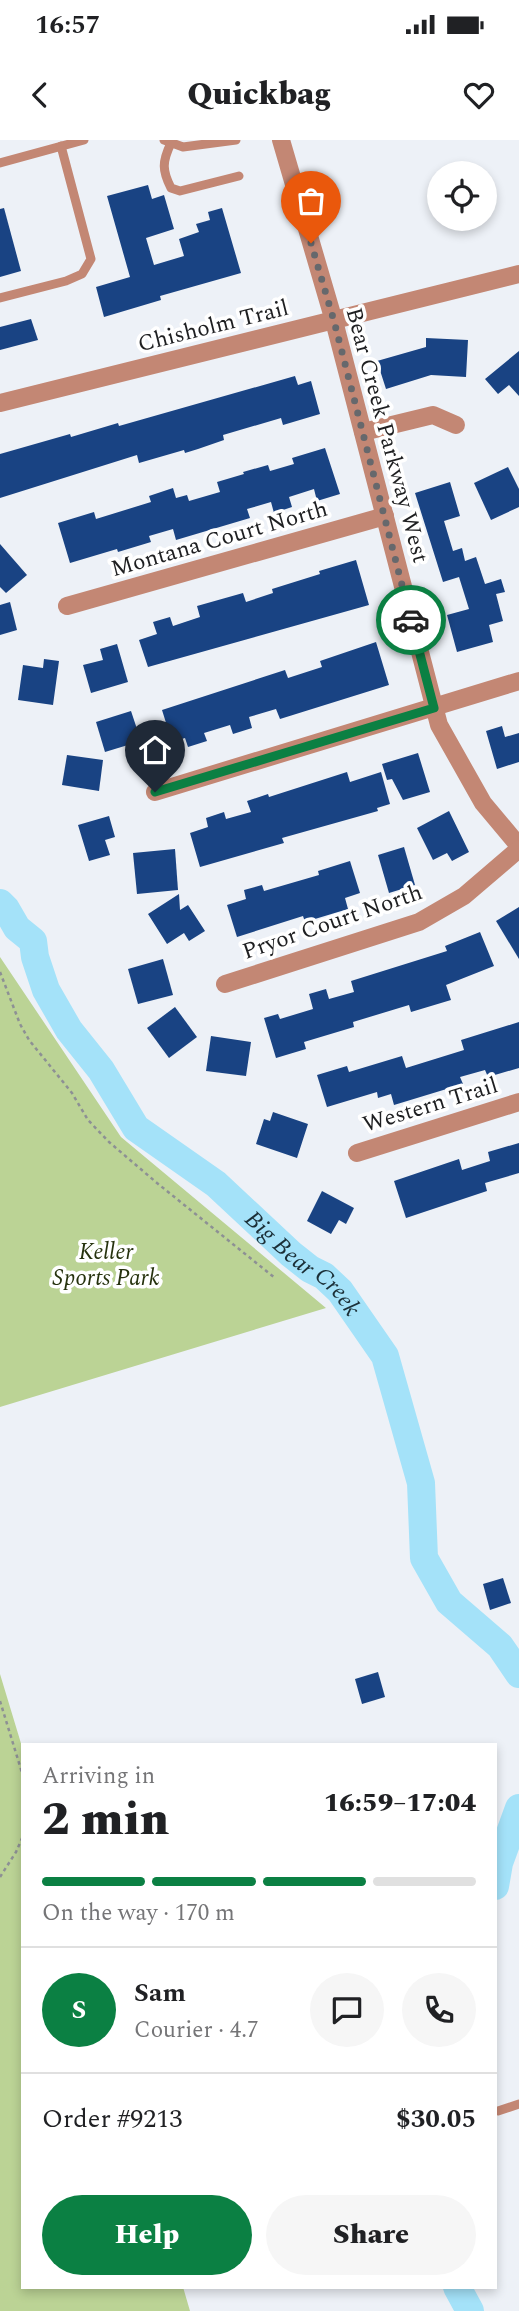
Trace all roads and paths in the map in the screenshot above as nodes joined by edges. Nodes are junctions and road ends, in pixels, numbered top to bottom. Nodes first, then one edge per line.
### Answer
1 (43, 140) edge
2 (83, 140) edge
3 (236, 140) edge
4 (281, 140) edge
5 (167, 142) edge
6 (204, 142) edge
7 (61, 146) junction
8 (45, 150) junction
9 (0, 163) edge
10 (239, 176) dead end
11 (519, 274) edge
12 (0, 298) edge
13 (334, 321) junction
14 (0, 403) edge
15 (456, 425) dead end
16 (363, 432) junction
17 (384, 516) junction
18 (67, 606) dead end
19 (519, 681) edge
20 (434, 708) junction
21 (155, 792) dead end
22 (519, 847) edge
23 (0, 971) edge
24 (225, 984) dead end
25 (519, 1102) edge
26 (357, 1153) dead end
27 (275, 1278) dead end
28 (0, 1701) edge
29 (6, 1722) junction
30 (0, 1724) edge
31 (21, 1770) edge
32 (21, 1841) edge
33 (0, 1877) edge
34 (519, 2104) edge
35 (498, 2111) dead end

1 - 8 lane
2 - 7 lane
3 - 6 lane
4 - 13 street, Bear Creek Parkway West
5 - 6 lane
5 - 10 lane
7 - 8 lane
7 - 12 lane
8 - 9 lane
11 - 13 street, Chisholm Trail
13 - 14 street, Chisholm Trail
13 - 16 street, Bear Creek Parkway West
15 - 16 street
16 - 17 street, Bear Creek Parkway West
17 - 18 street, Montana Court North
17 - 20 street, Bear Creek Parkway West
19 - 20 street
20 - 21 street
20 - 22 street, Bear Creek Parkway West
22 - 24 street, Pryor Court North
23 - 27 path
25 - 26 street, Western Trail
28 - 29 path
29 - 30 path
29 - 31 path
32 - 33 path
34 - 35 lane

